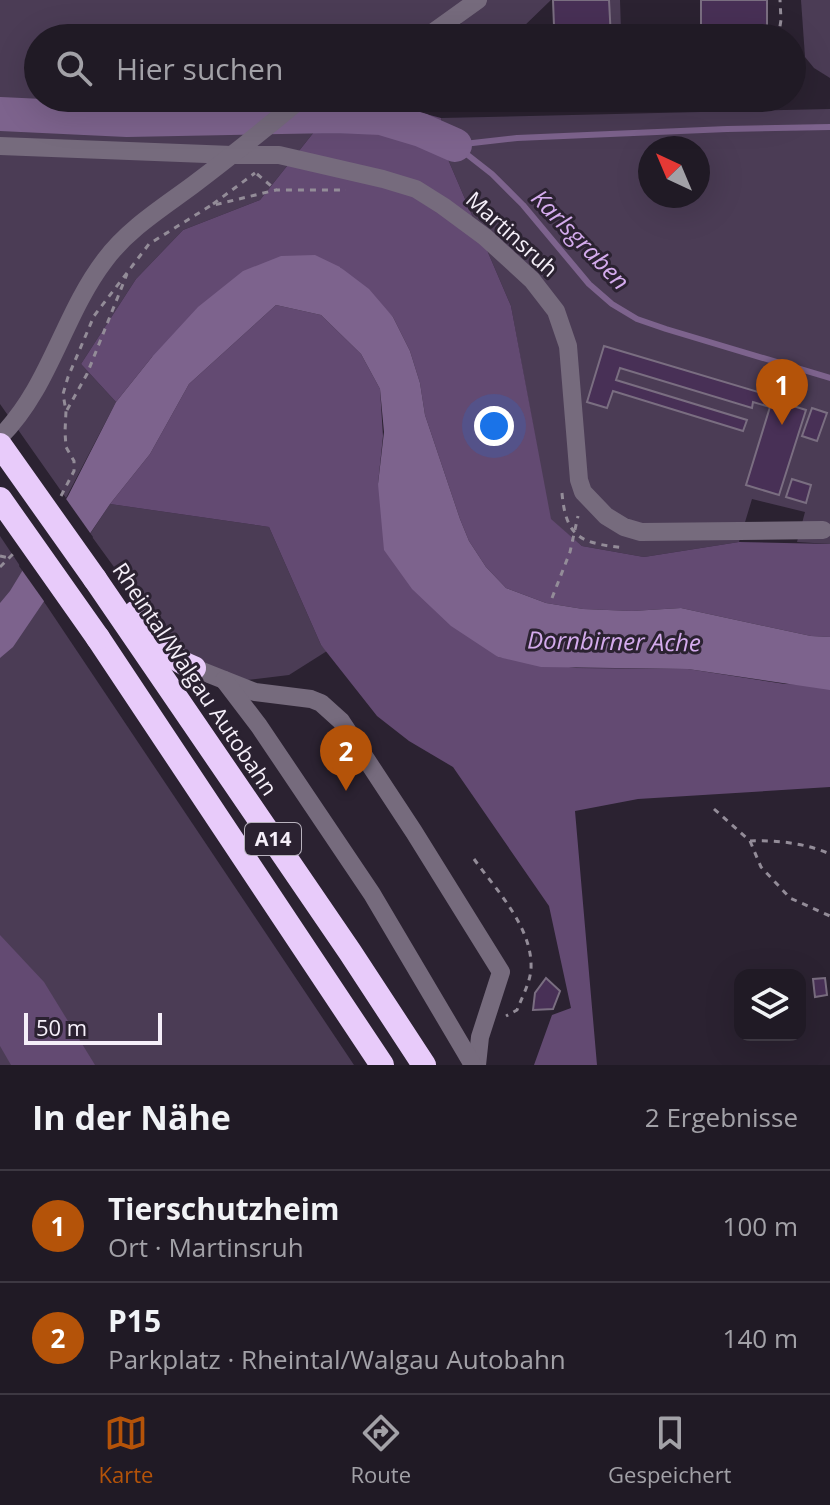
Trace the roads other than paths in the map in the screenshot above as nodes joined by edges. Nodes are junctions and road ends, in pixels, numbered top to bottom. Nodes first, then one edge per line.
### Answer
1 (478, 0) edge
2 (445, 24) edge
3 (285, 112) edge
4 (0, 146) edge
5 (232, 155) junction
6 (0, 437) edge
7 (0, 445) edge
8 (0, 499) edge
9 (823, 530) dead end
10 (125, 610) junction
11 (194, 668) joint
12 (224, 680) junction
13 (320, 972) junction
14 (363, 1065) edge
15 (382, 1065) edge
16 (424, 1065) edge
17 (475, 1065) edge

1 - 2 street
3 - 5 street
4 - 5 street, Martinsruh
5 - 6 street
5 - 9 street, Martinsruh
7 - 10 highway, Rheintal/Walgau Autobahn, bridge
8 - 13 highway, A14, bridge
10 - 11 highway
10 - 16 highway, Rheintal/Walgau Autobahn / A14
11 - 12 street
12 - 17 street
12 - 17 street
13 - 14 highway
13 - 15 highway, A14

